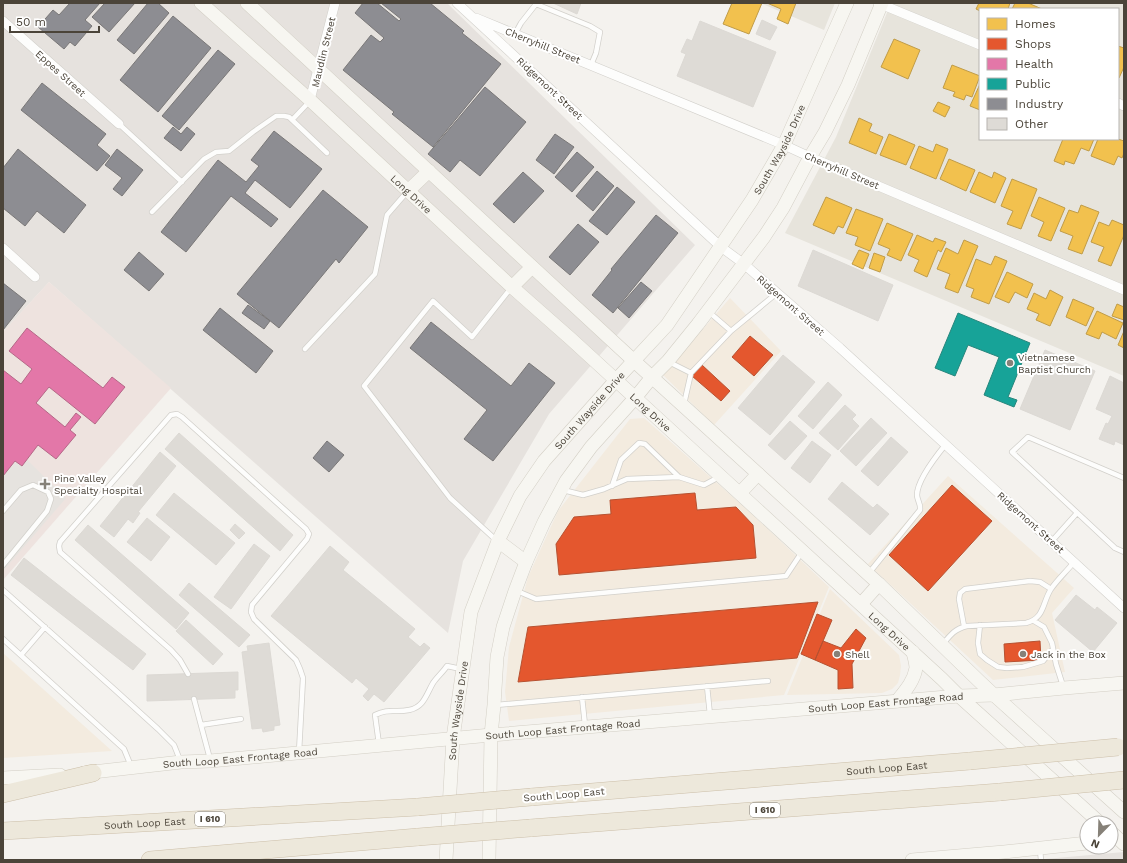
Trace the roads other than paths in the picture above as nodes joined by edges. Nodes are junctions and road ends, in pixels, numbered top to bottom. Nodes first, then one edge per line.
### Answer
1 (246, 3) edge
2 (336, 3) edge
3 (457, 3) edge
4 (847, 3) edge
5 (881, 3) edge
6 (535, 4) edge
7 (206, 5) edge
8 (470, 15) junction
9 (3, 21) edge
10 (515, 34) junction
11 (979, 46) edge
12 (591, 65) junction
13 (319, 69) junction
14 (310, 100) junction
15 (292, 120) junction
16 (119, 124) joint
17 (784, 145) junction
18 (327, 153) dead end
19 (810, 157) junction
20 (429, 171) junction
21 (182, 182) junction
22 (408, 191) junction
23 (152, 212) dead end
24 (721, 247) junction
25 (3, 248) edge
26 (744, 264) junction
27 (532, 267) junction
28 (35, 277) dead end
29 (512, 287) junction
30 (1124, 290) edge
31 (777, 293) junction
32 (708, 312) junction
33 (731, 331) junction
34 (306, 349) dead end
35 (633, 360) junction
36 (668, 361) junction
37 (691, 373) junction
38 (652, 377) junction
39 (616, 380) junction
40 (635, 398) junction
41 (683, 406) junction
42 (946, 444) junction
43 (758, 474) junction
44 (721, 476) junction
45 (679, 477) junction
46 (1124, 478) edge
47 (612, 486) junction
48 (562, 490) junction
49 (740, 493) junction
50 (3, 511) edge
51 (1077, 513) junction
52 (498, 541) junction
53 (1052, 541) junction
54 (802, 551) junction
55 (1124, 552) edge
56 (526, 562) junction
57 (1074, 562) junction
58 (3, 565) edge
59 (868, 574) junction
60 (879, 584) junction
61 (1051, 589) junction
62 (3, 590) edge
63 (515, 591) junction
64 (861, 604) junction
65 (1124, 608) edge
66 (1034, 621) junction
67 (980, 625) junction
68 (964, 626) junction
69 (45, 627) junction
70 (3, 639) edge
71 (942, 646) junction
72 (1053, 649) junction
73 (912, 652) junction
74 (21, 655) junction
75 (463, 669) junction
76 (188, 674) dead end
77 (768, 680) dead end
78 (1124, 683) edge
79 (707, 686) junction
80 (1064, 688) junction
81 (959, 696) junction
82 (994, 696) junction
83 (582, 697) junction
84 (194, 699) dead end
85 (897, 701) junction
86 (494, 705) junction
87 (710, 716) junction
88 (241, 719) dead end
89 (201, 725) junction
90 (586, 727) junction
91 (491, 735) junction
92 (453, 738) junction
93 (379, 745) junction
94 (1121, 747) edge
95 (299, 752) junction
96 (210, 760) junction
97 (181, 762) junction
98 (132, 768) junction
99 (93, 773) junction
100 (3, 778) edge
101 (1124, 780) edge
102 (3, 794) edge
103 (1124, 812) edge
104 (1091, 815) edge
105 (3, 831) edge
106 (1079, 845) edge
107 (1041, 854) edge
108 (1004, 856) edge
109 (150, 860) edge
110 (446, 860) edge
111 (489, 860) edge
112 (912, 860) edge

1 - 13 main road
2 - 13 street, Maudlin Street
3 - 8 street, Ridgemont Street
4 - 17 main road, South Wayside Drive
5 - 11 street
5 - 19 main road
6 - 10 lane
6 - 12 lane
7 - 14 main road, Long Drive
8 - 10 street, Cherryhill Street
8 - 24 street, Ridgemont Street
9 - 16 street, Eppes Street
10 - 12 street, Cherryhill Street
12 - 17 street, Cherryhill Street
13 - 14 street, Maudlin Street
13 - 20 main road
14 - 15 lane
14 - 22 main road, Long Drive
15 - 18 lane
15 - 21 lane
16 - 21 lane
17 - 19 street, Cherryhill Street
17 - 24 main road, South Wayside Drive
19 - 26 main road
19 - 30 street, Cherryhill Street
20 - 22 main road
20 - 27 main road
21 - 23 lane
22 - 29 main road, Long Drive
22 - 34 lane
24 - 26 street, Ridgemont Street
24 - 35 main road, South Wayside Drive
25 - 28 street
26 - 31 street, Ridgemont Street
26 - 32 main road
27 - 29 main road
27 - 35 main road
29 - 39 main road, Long Drive
29 - 52 lane
31 - 33 lane
31 - 42 street, Ridgemont Street
32 - 33 lane
32 - 36 main road
33 - 37 lane
35 - 38 main road
35 - 39 main road, South Wayside Drive
36 - 37 lane
36 - 38 main road
37 - 41 lane
38 - 40 main road
38 - 41 main road
39 - 40 main road, Long Drive
39 - 52 main road, South Wayside Drive
40 - 44 main road, Long Drive
40 - 48 main road
41 - 43 main road
42 - 53 street, Ridgemont Street
42 - 59 lane
43 - 49 main road
43 - 59 main road
44 - 45 lane
44 - 49 main road, Long Drive
45 - 47 lane
45 - 47 lane
46 - 51 lane
47 - 48 lane
48 - 56 main road
49 - 54 main road, Long Drive
50 - 58 lane
51 - 53 lane
51 - 55 lane
52 - 56 main road
52 - 75 main road, South Wayside Drive
53 - 57 street, Ridgemont Street
54 - 63 lane
54 - 64 main road, Long Drive
56 - 63 main road
57 - 61 lane
57 - 65 street, Ridgemont Street
59 - 60 main road
60 - 64 main road
60 - 71 main road
61 - 66 lane
61 - 68 lane
62 - 69 lane
63 - 86 main road
64 - 73 main road, Long Drive
66 - 67 lane
66 - 72 lane
67 - 68 lane
67 - 72 lane
68 - 71 lane
69 - 74 lane
69 - 97 lane
70 - 74 lane
71 - 82 main road
72 - 80 lane
73 - 81 main road, Long Drive
73 - 85 main road
74 - 98 lane
75 - 92 main road, South Wayside Drive
75 - 93 lane
76 - 95 lane
77 - 79 lane
78 - 80 main road, South Loop East Frontage Road
79 - 83 lane
79 - 87 lane
80 - 82 main road, South Loop East Frontage Road
81 - 82 main road, South Loop East Frontage Road
81 - 85 main road, South Loop East Frontage Road
81 - 104 main road, Long Drive
82 - 103 main road
83 - 86 lane
83 - 90 lane
84 - 89 lane
85 - 87 main road, South Loop East Frontage Road
86 - 91 main road
87 - 90 main road, South Loop East Frontage Road
88 - 89 lane
89 - 96 lane
90 - 91 main road, South Loop East Frontage Road
91 - 92 main road, South Loop East Frontage Road
91 - 111 main road
92 - 93 main road, South Loop East Frontage Road
92 - 110 main road, South Wayside Drive
93 - 95 main road, South Loop East Frontage Road
94 - 105 highway, South Loop East / I 610, bridge
95 - 96 main road, South Loop East Frontage Road
96 - 97 main road, South Loop East Frontage Road
97 - 98 main road, South Loop East Frontage Road
98 - 99 main road, South Loop East Frontage Road
99 - 100 main road, South Loop East Frontage Road
99 - 102 highway
101 - 109 highway, I 610, bridge
106 - 107 main road
107 - 108 main road
108 - 112 main road

